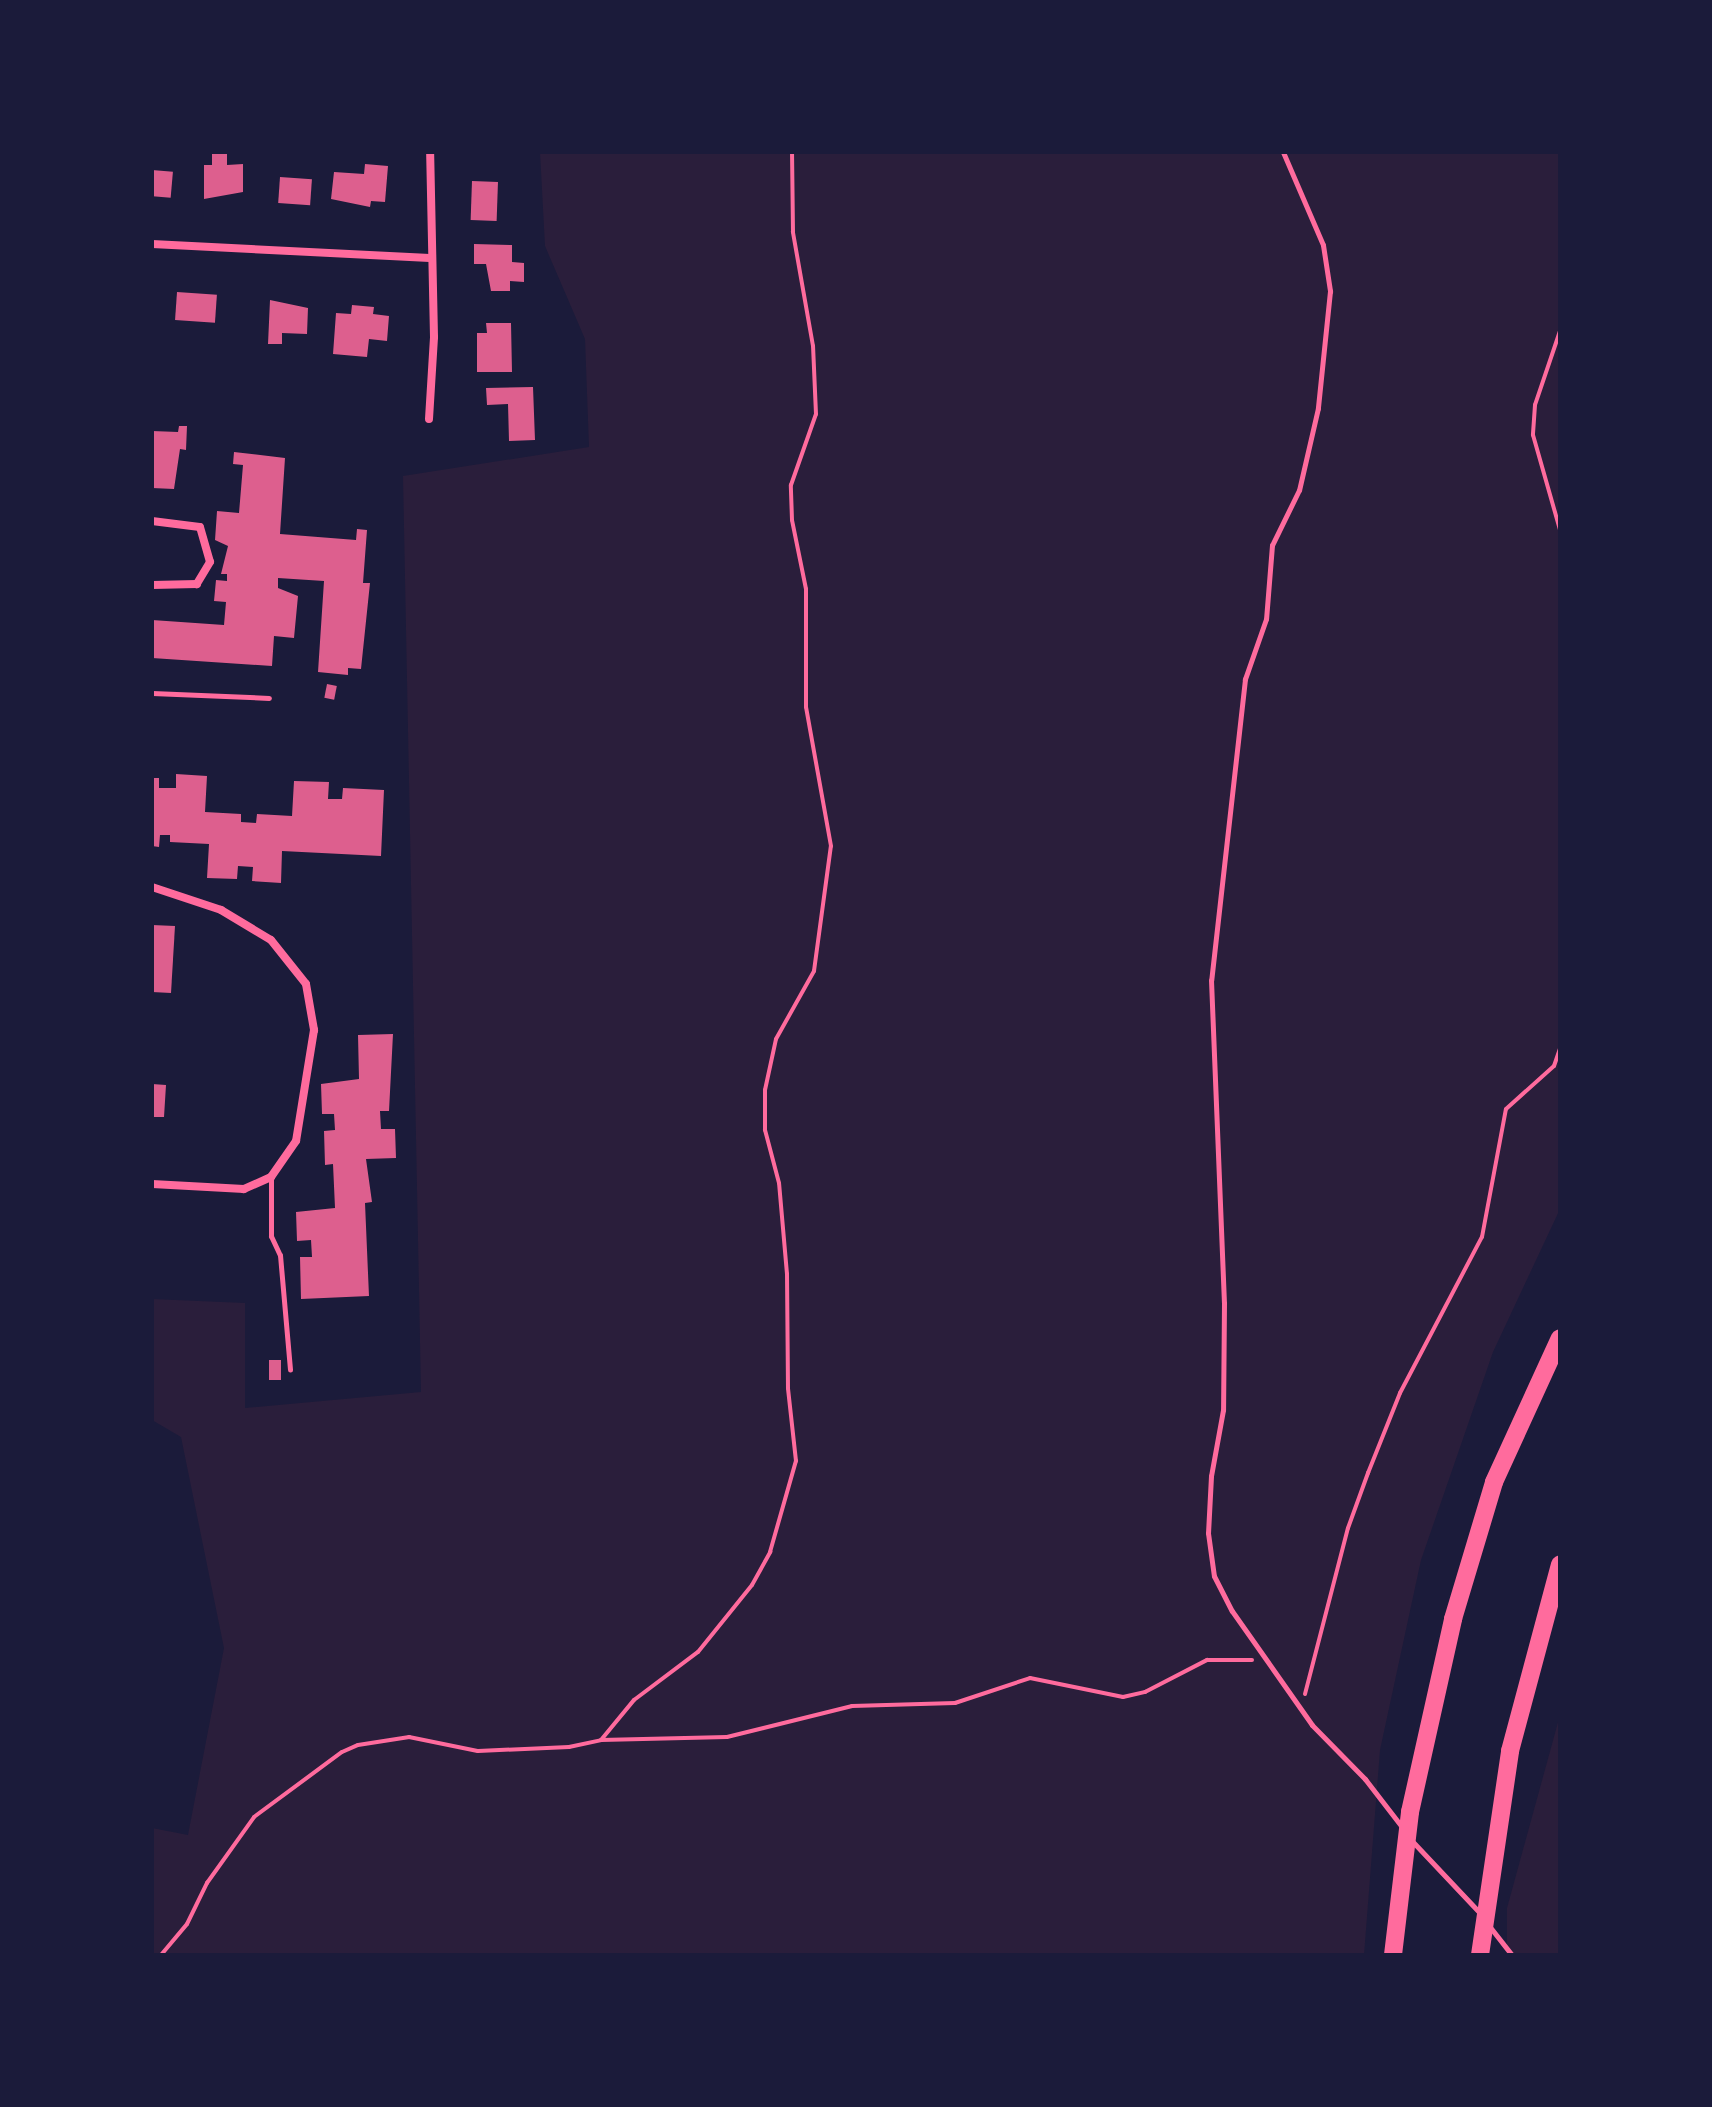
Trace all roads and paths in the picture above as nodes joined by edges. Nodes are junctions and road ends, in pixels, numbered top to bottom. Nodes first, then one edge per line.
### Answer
1 (430, 152) edge
2 (792, 152) edge
3 (1283, 152) edge
4 (152, 244) edge
5 (430, 258) junction
6 (1560, 331) edge
7 (429, 419) dead end
8 (152, 521) edge
9 (1560, 530) edge
10 (152, 585) edge
11 (152, 693) edge
12 (269, 698) dead end
13 (152, 887) edge
14 (1560, 1049) edge
15 (271, 1177) junction
16 (152, 1184) edge
17 (1560, 1338) edge
18 (290, 1370) dead end
19 (1560, 1565) edge
20 (1266, 1660) junction
21 (1312, 1725) junction
22 (601, 1740) junction
23 (1481, 1947) edge
24 (161, 1955) edge
25 (1393, 1955) edge
26 (1512, 1955) edge

1 - 5 street
2 - 22 path
3 - 20 lane
4 - 5 street
5 - 7 street
6 - 9 path
8 - 10 street
11 - 12 lane
13 - 15 street
14 - 21 path
15 - 16 street
15 - 18 lane
17 - 25 highway
19 - 23 highway
20 - 21 lane
20 - 22 path
21 - 26 lane
22 - 24 path

